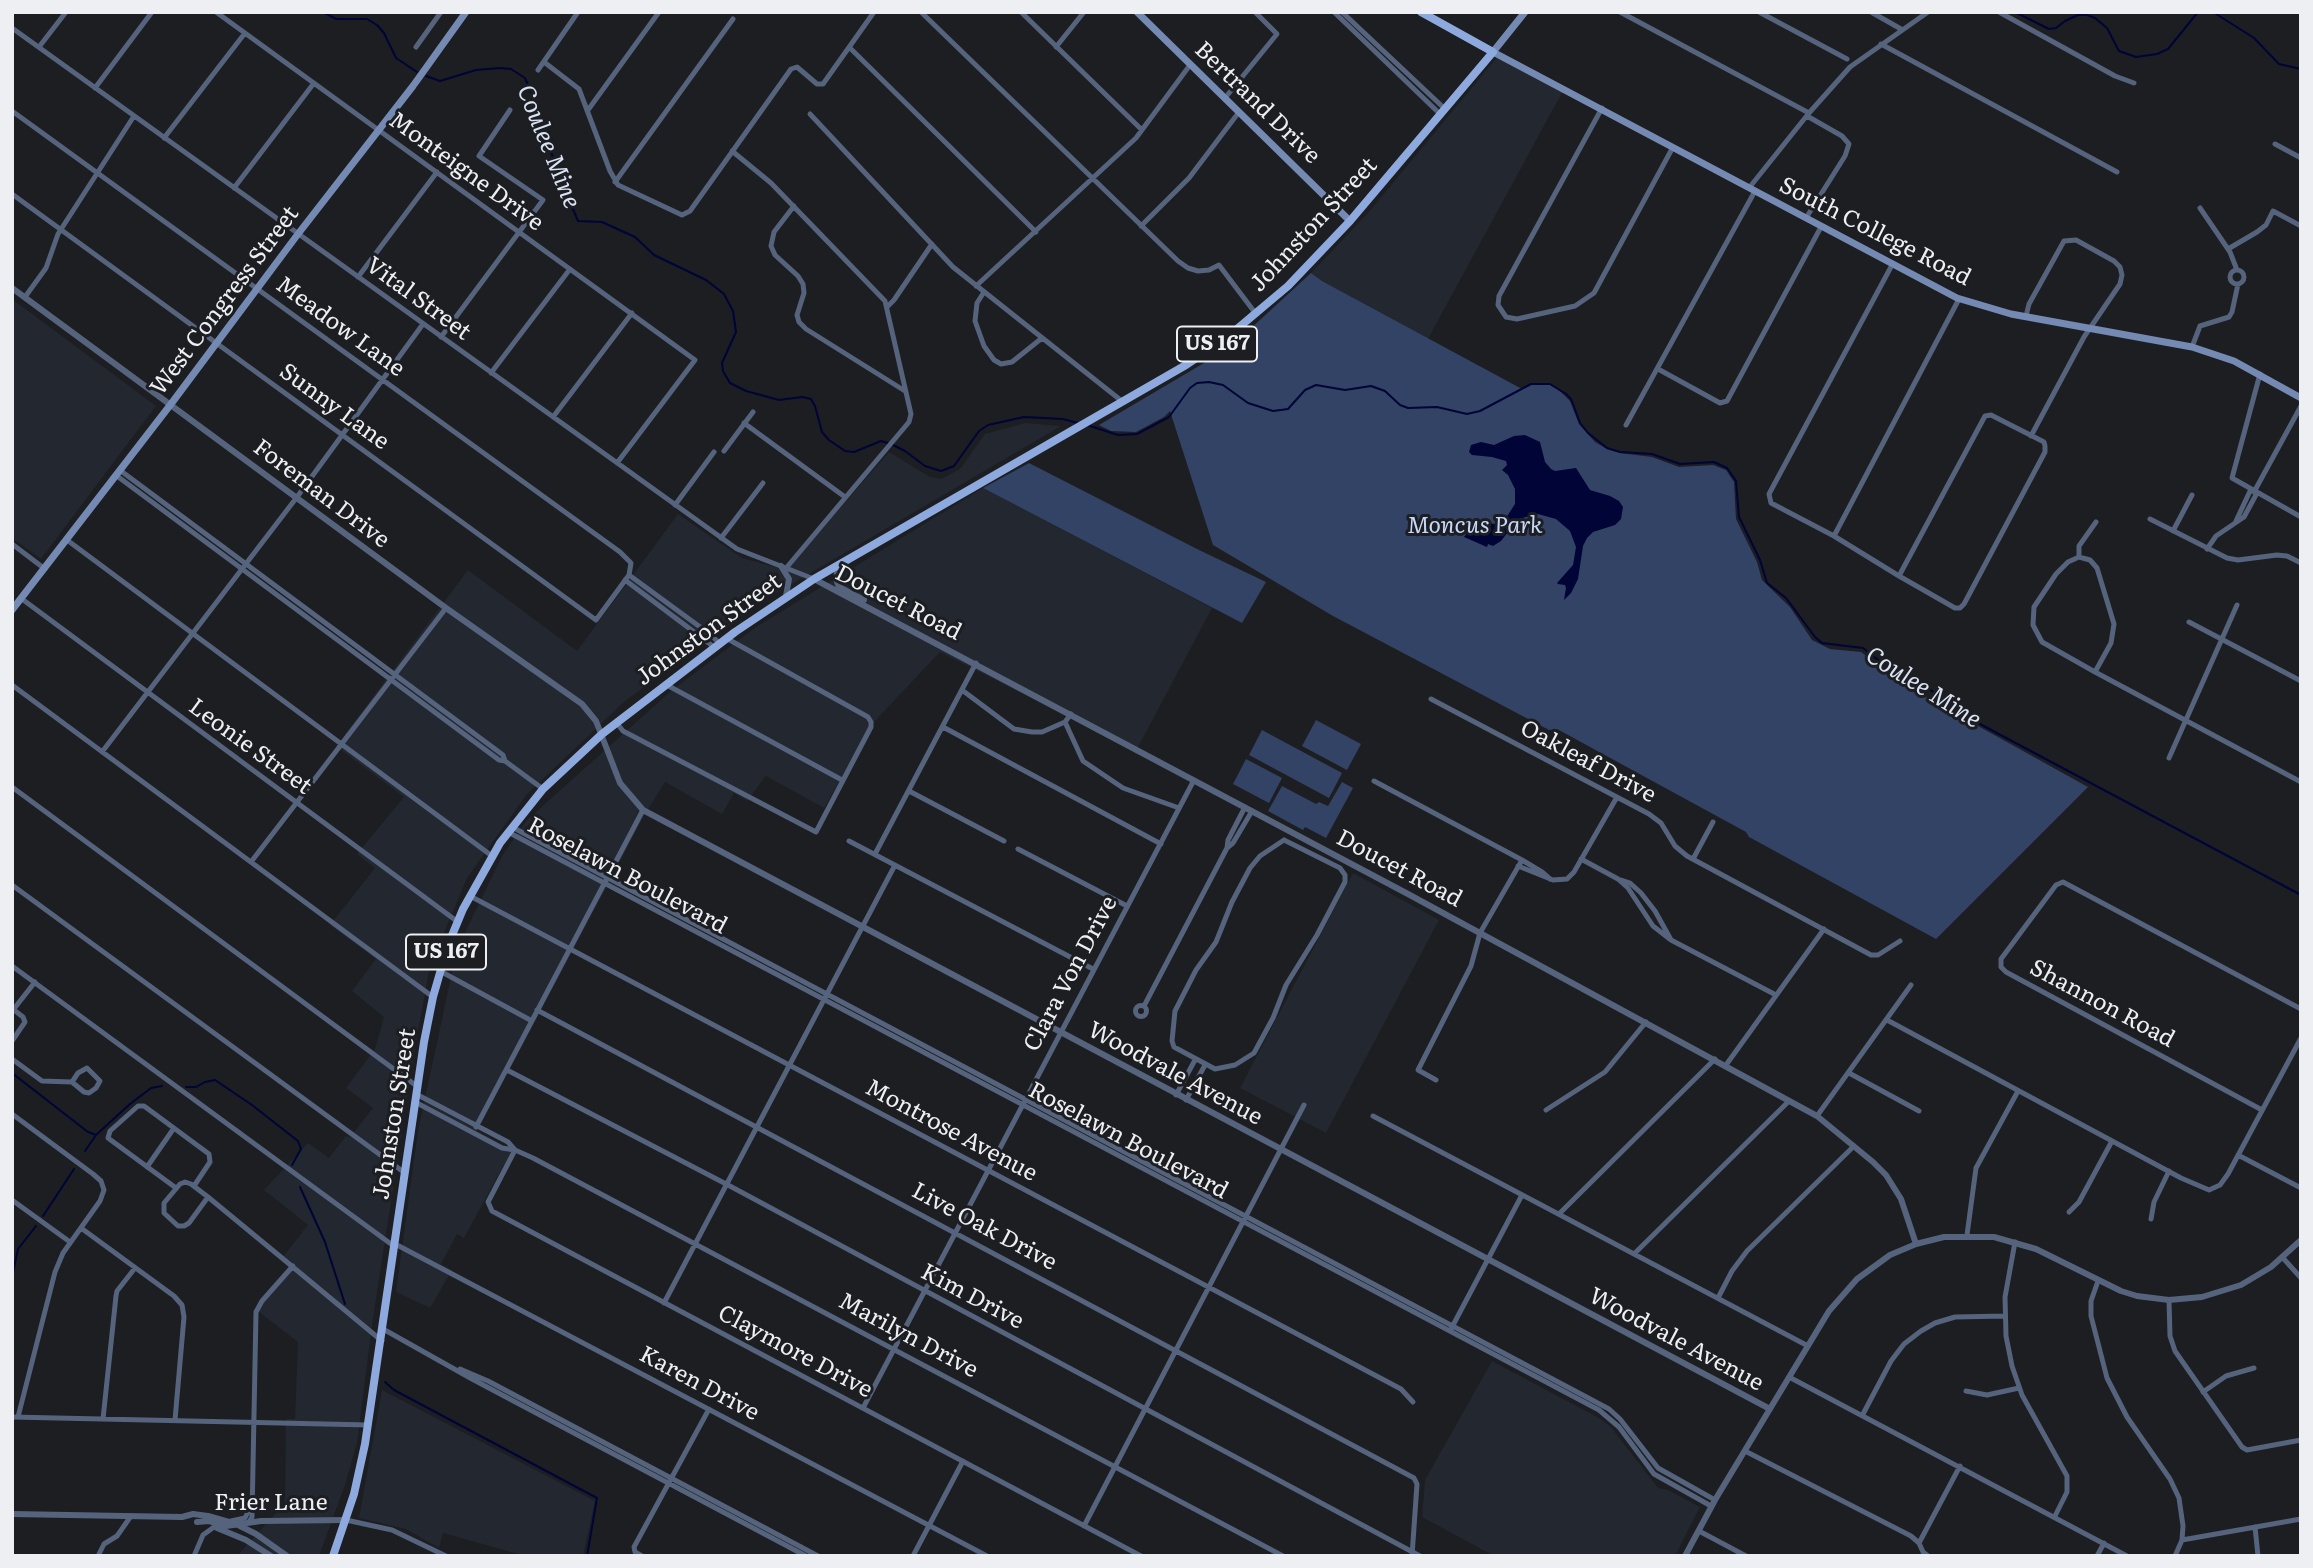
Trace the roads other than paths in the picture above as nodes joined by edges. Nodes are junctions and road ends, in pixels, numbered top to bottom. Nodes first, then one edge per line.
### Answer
1 (66, 12) edge
2 (152, 12) edge
3 (216, 12) edge
4 (441, 12) edge
5 (466, 12) edge
6 (578, 12) edge
7 (659, 12) edge
8 (874, 12) edge
9 (921, 12) edge
10 (1021, 12) edge
11 (1084, 12) edge
12 (1136, 12) edge
13 (1255, 12) edge
14 (1334, 12) edge
15 (1342, 12) edge
16 (1420, 12) edge
17 (1525, 12) edge
18 (1620, 12) edge
19 (1759, 12) edge
20 (1871, 12) edge
21 (1927, 12) edge
22 (1999, 12) edge
23 (733, 19) dead end
24 (12, 28) edge
25 (1902, 29) junction
26 (244, 33) junction
27 (1371, 44) junction
28 (1881, 44) junction
29 (39, 47) junction
30 (416, 47) dead end
31 (849, 47) junction
32 (1056, 47) junction
33 (1493, 52) junction
34 (1847, 60) dead end
35 (544, 62) junction
36 (1191, 65) junction
37 (538, 70) dead end
38 (314, 83) junction
39 (2134, 83) dead end
40 (95, 88) junction
41 (1225, 98) junction
42 (1601, 108) junction
43 (510, 110) dead end
44 (588, 110) junction
45 (12, 111) edge
46 (1239, 112) junction
47 (1443, 112) junction
48 (810, 114) dead end
49 (1808, 115) junction
50 (134, 116) junction
51 (1142, 130) junction
52 (380, 131) junction
53 (164, 138) junction
54 (2275, 144) dead end
55 (1673, 147) junction
56 (732, 151) junction
57 (2301, 158) edge
58 (97, 172) junction
59 (438, 172) junction
60 (2118, 172) dead end
61 (1093, 180) junction
62 (615, 181) junction
63 (234, 188) junction
64 (1752, 189) junction
65 (12, 194) edge
66 (794, 206) junction
67 (2200, 208) dead end
68 (1806, 218) junction
69 (1350, 221) junction
70 (1141, 226) junction
71 (1821, 226) junction
72 (2301, 226) edge
73 (61, 229) junction
74 (519, 232) junction
75 (1036, 232) junction
76 (298, 234) junction
77 (932, 244) junction
78 (2228, 249) junction
79 (1892, 265) junction
80 (570, 269) junction
81 (2237, 270) junction
82 (358, 277) junction
83 (2238, 284) junction
84 (976, 286) junction
85 (12, 288) edge
86 (257, 288) junction
87 (984, 292) junction
88 (25, 297) junction
89 (1959, 299) junction
90 (887, 307) junction
91 (632, 313) junction
92 (1256, 314) junction
93 (2026, 316) junction
94 (423, 324) junction
95 (2092, 328) junction
96 (441, 337) junction
97 (1042, 338) junction
98 (216, 343) junction
99 (2192, 347) junction
100 (1658, 369) junction
101 (491, 373) junction
102 (2260, 374) junction
103 (383, 380) junction
104 (905, 391) junction
105 (2301, 398) edge
106 (1123, 402) junction
107 (172, 404) junction
108 (2301, 406) edge
109 (752, 412) dead end
110 (553, 417) junction
111 (744, 423) junction
112 (1626, 425) dead end
113 (343, 435) junction
114 (2031, 436) junction
115 (724, 451) dead end
116 (714, 452) dead end
117 (617, 463) junction
118 (119, 473) junction
119 (763, 483) dead end
120 (2254, 491) junction
121 (2192, 495) dead end
122 (296, 497) junction
123 (845, 497) junction
124 (675, 505) junction
125 (2301, 517) edge
126 (2150, 519) dead end
127 (2096, 522) dead end
128 (2173, 531) junction
129 (1833, 536) junction
130 (721, 538) junction
131 (67, 540) junction
132 (12, 544) edge
133 (2207, 549) junction
134 (2079, 557) junction
135 (2301, 563) edge
136 (244, 566) junction
137 (784, 566) junction
138 (838, 566) junction
139 (45, 569) junction
140 (1899, 576) junction
141 (627, 577) junction
142 (814, 579) junction
143 (786, 596) junction
144 (22, 599) junction
145 (2237, 605) dead end
146 (446, 608) junction
147 (12, 610) edge
148 (2189, 622) dead end
149 (193, 634) junction
150 (2221, 639) junction
151 (719, 643) junction
152 (944, 647) junction
153 (976, 663) junction
154 (2095, 672) junction
155 (392, 676) junction
156 (2301, 681) edge
157 (665, 684) junction
158 (12, 685) edge
159 (962, 690) junction
160 (148, 693) junction
161 (1431, 699) dead end
162 (1071, 714) junction
163 (2185, 720) junction
164 (617, 722) junction
165 (1065, 722) junction
166 (943, 727) junction
167 (602, 734) junction
168 (341, 744) junction
169 (102, 752) junction
170 (2169, 758) dead end
171 (842, 780) junction
172 (1195, 780) junction
173 (1374, 781) dead end
174 (2301, 782) edge
175 (12, 788) edge
176 (543, 789) junction
177 (909, 791) junction
178 (1617, 797) junction
179 (296, 803) junction
180 (1245, 807) junction
181 (1179, 808) junction
182 (643, 810) junction
183 (1252, 811) junction
184 (1713, 822) dead end
185 (510, 829) junction
186 (1290, 831) junction
187 (1284, 840) junction
188 (849, 841) dead end
189 (1004, 841) dead end
190 (1161, 844) junction
191 (1227, 848) junction
192 (1018, 849) dead end
193 (875, 854) junction
194 (492, 856) junction
195 (1581, 859) junction
196 (1693, 859) junction
197 (251, 862) junction
198 (1520, 863) junction
199 (895, 865) junction
200 (606, 881) junction
201 (12, 885) edge
202 (470, 896) junction
203 (1127, 906) junction
204 (458, 922) junction
205 (862, 928) junction
206 (1824, 929) junction
207 (1480, 933) junction
208 (1900, 941) dead end
209 (570, 948) junction
210 (12, 966) edge
211 (1093, 969) junction
212 (440, 971) junction
213 (34, 982) junction
214 (1911, 985) dead end
215 (1776, 995) junction
216 (433, 997) junction
217 (825, 997) junction
218 (1144, 1006) dead end
219 (13, 1009) edge
220 (2301, 1009) edge
221 (537, 1010) junction
222 (1887, 1020) junction
223 (532, 1021) junction
224 (1646, 1022) junction
225 (1060, 1033) junction
226 (2301, 1038) edge
227 (12, 1041) edge
228 (2298, 1051) edge
229 (12, 1059) edge
230 (1715, 1059) junction
231 (1195, 1060) junction
232 (790, 1065) junction
233 (1205, 1065) junction
234 (1726, 1065) junction
235 (507, 1070) junction
236 (1849, 1073) junction
237 (1436, 1080) dead end
238 (72, 1082) junction
239 (2018, 1091) junction
240 (416, 1094) junction
241 (1176, 1095) junction
242 (1186, 1100) junction
243 (1789, 1101) junction
244 (1023, 1102) junction
245 (1304, 1105) dead end
246 (1546, 1110) dead end
247 (2262, 1110) junction
248 (1919, 1111) dead end
249 (12, 1114) edge
250 (1373, 1116) dead end
251 (1817, 1116) junction
252 (476, 1126) junction
253 (757, 1126) junction
254 (174, 1128) junction
255 (472, 1132) junction
256 (2112, 1141) junction
257 (1854, 1146) junction
258 (515, 1150) junction
259 (1281, 1150) junction
260 (2238, 1155) junction
261 (147, 1167) junction
262 (987, 1170) junction
263 (2169, 1171) junction
264 (405, 1173) junction
265 (728, 1185) junction
266 (194, 1186) junction
267 (176, 1188) junction
268 (2301, 1188) edge
269 (1522, 1195) junction
270 (208, 1197) junction
271 (12, 1200) edge
272 (2069, 1212) dead end
273 (1559, 1214) junction
274 (2151, 1219) dead end
275 (1245, 1220) junction
276 (80, 1228) junction
277 (955, 1231) junction
278 (1968, 1235) junction
279 (2301, 1240) edge
280 (71, 1242) junction
281 (2015, 1242) junction
282 (1916, 1244) junction
283 (395, 1245) junction
284 (695, 1245) junction
285 (1634, 1254) junction
286 (2283, 1258) junction
287 (1488, 1260) junction
288 (293, 1266) junction
289 (135, 1268) junction
290 (2301, 1278) edge
291 (2098, 1281) junction
292 (1210, 1288) junction
293 (924, 1290) junction
294 (1718, 1298) junction
295 (2169, 1300) junction
296 (664, 1303) junction
297 (2004, 1316) junction
298 (383, 1329) junction
299 (1451, 1329) junction
300 (382, 1341) junction
301 (1808, 1346) junction
302 (893, 1348) junction
303 (1177, 1350) junction
304 (2254, 1368) dead end
305 (1789, 1377) junction
306 (2019, 1388) junction
307 (1966, 1391) dead end
308 (2203, 1392) junction
309 (1413, 1402) dead end
310 (863, 1408) junction
311 (709, 1409) junction
312 (1146, 1409) junction
313 (1770, 1409) junction
314 (1863, 1414) junction
315 (15, 1417) edge
316 (103, 1419) junction
317 (175, 1420) junction
318 (253, 1422) junction
319 (369, 1425) junction
320 (2301, 1440) edge
321 (1745, 1451) junction
322 (963, 1461) junction
323 (1114, 1466) junction
324 (1960, 1466) junction
325 (670, 1481) junction
326 (1713, 1503) junction
327 (251, 1506) junction
328 (12, 1514) edge
329 (131, 1515) junction
330 (2055, 1516) junction
331 (182, 1517) junction
332 (2301, 1519) edge
333 (346, 1520) junction
334 (197, 1522) junction
335 (249, 1522) junction
336 (233, 1523) junction
337 (929, 1525) junction
338 (1084, 1526) junction
339 (214, 1527) junction
340 (2255, 1527) junction
341 (1699, 1531) junction
342 (203, 1535) junction
343 (2182, 1540) junction
344 (1919, 1542) junction
345 (2104, 1543) junction
346 (1413, 1554) edge
347 (98, 1556) edge
348 (194, 1556) edge
349 (271, 1556) edge
350 (287, 1556) edge
351 (333, 1556) edge
352 (446, 1556) edge
353 (642, 1556) edge
354 (806, 1556) edge
355 (818, 1556) edge
356 (913, 1556) edge
357 (987, 1556) edge
358 (1141, 1556) edge
359 (1283, 1556) edge
360 (1420, 1556) edge
361 (1685, 1556) edge
362 (1746, 1556) edge
363 (1928, 1556) edge
364 (2097, 1556) edge
365 (2127, 1556) edge
366 (2175, 1556) edge
367 (2258, 1556) edge

1 - 29 street
2 - 40 street
3 - 26 street, Monteigne Drive
4 - 30 street
5 - 52 main road, West Congress Street
6 - 35 street
7 - 44 street
8 - 31 street
9 - 61 street
10 - 32 street
11 - 32 street
12 - 36 main road, Bertrand Drive
13 - 41 street
14 - 27 street
15 - 27 street
16 - 33 main road
17 - 33 main road, Johnston Street
18 - 49 street
19 - 34 street
20 - 25 street
21 - 25 street
22 - 39 street
23 - 62 street
24 - 29 street, Vital Street
25 - 28 street
26 - 38 street, Monteigne Drive
26 - 53 street
27 - 47 street
28 - 49 street
28 - 60 street
29 - 40 street, Vital Street
31 - 56 street
31 - 75 street
32 - 51 street
33 - 42 main road, South College Road
33 - 47 main road, Johnston Street / US 167
35 - 37 street
35 - 44 street
36 - 41 main road, Bertrand Drive
36 - 51 street
38 - 52 street, Monteigne Drive
38 - 63 street
40 - 50 street, Vital Street
41 - 46 main road, Bertrand Drive
42 - 55 main road, South College Road
42 - 55 street
43 - 74 street
44 - 62 street
45 - 58 street, Meadow Lane
46 - 69 main road, Bertrand Drive
46 - 70 street
47 - 69 main road, Johnston Street / US 167
48 - 77 street
49 - 64 street
49 - 68 street
50 - 53 street, Vital Street
50 - 58 street
51 - 61 street
52 - 59 street, Monteigne Drive
52 - 76 main road, West Congress Street
53 - 63 street, Vital Street
54 - 57 street
55 - 64 main road, South College Road
56 - 62 street
56 - 66 street
58 - 73 street
58 - 86 street, Meadow Lane
59 - 74 street, Monteigne Drive
59 - 82 street
61 - 70 street
61 - 75 street
63 - 76 street, Vital Street
64 - 68 main road, South College Road
64 - 100 street
65 - 73 street, Sunny Lane
66 - 90 street
66 - 104 street
67 - 78 street
68 - 71 main road, South College Road
69 - 92 main road, Johnston Street / US 167
70 - 92 street
71 - 79 main road, South College Road
71 - 100 street
72 - 78 street
73 - 88 street
73 - 98 street, Sunny Lane
74 - 80 street, Monteigne Drive
74 - 96 street
75 - 84 street
76 - 82 street, Vital Street
76 - 86 main road, West Congress Street
77 - 84 street
77 - 90 street
78 - 81 street
79 - 89 main road, South College Road
79 - 129 street
80 - 91 street, Monteigne Drive
80 - 101 street
81 - 83 street
81 - 83 street
82 - 94 street, Vital Street
83 - 99 street
84 - 87 street
85 - 88 street, Foreman Drive
86 - 98 main road, West Congress Street
86 - 103 street, Meadow Lane
87 - 97 street
87 - 97 street
88 - 107 street, Foreman Drive
89 - 93 main road, South College Road
89 - 129 street
90 - 104 street
91 - 110 street
91 - 117 street, Monteigne Drive
92 - 106 main road, Johnston Street / US 167
93 - 95 main road, South College Road
93 - 95 street
94 - 96 street, Vital Street
94 - 103 street
95 - 99 main road, South College Road
95 - 114 street
96 - 101 street, Vital Street
97 - 106 street
98 - 107 main road, West Congress Street
98 - 113 street, Sunny Lane
99 - 102 main road, South College Road
100 - 112 street
101 - 110 street, Vital Street
102 - 105 main road, South College Road
102 - 120 street
103 - 113 street
103 - 141 street, Meadow Lane
104 - 123 street
106 - 138 main road, Johnston Street / US 167
107 - 118 main road, West Congress Street
107 - 122 street, Foreman Drive
108 - 120 street
109 - 111 street
110 - 117 street, Vital Street
111 - 115 street
111 - 123 street
113 - 122 street
113 - 141 street, Sunny Lane
114 - 140 street
114 - 140 street
116 - 124 street
117 - 124 street, Vital Street
118 - 131 main road, West Congress Street
118 - 136 street
119 - 130 street
120 - 125 street
120 - 133 street
121 - 128 street
122 - 136 street
122 - 146 street, Foreman Drive
123 - 137 street
124 - 130 street, Vital Street
126 - 128 street
127 - 134 street
128 - 133 street
129 - 140 street
130 - 137 street, Vital Street
131 - 139 main road, West Congress Street
131 - 149 street
132 - 139 street
133 - 135 street
134 - 154 street
134 - 154 street
136 - 149 street
136 - 155 street
137 - 142 street, Vital Street
137 - 143 street
138 - 142 main road, Johnston Street / US 167
138 - 152 street
139 - 144 main road, West Congress Street
141 - 151 street
142 - 143 main road, Johnston Street / US 167
142 - 152 street, Doucet Road
143 - 151 main road, Johnston Street / US 167
144 - 147 main road, West Congress Street
144 - 160 street, Leonie Street
145 - 150 street
146 - 155 street
146 - 167 street, Foreman Drive
148 - 150 street
149 - 160 street
149 - 168 street
150 - 156 street
150 - 163 street
151 - 157 main road, Johnston Street / US 167
151 - 171 street
152 - 153 street, Doucet Road
153 - 159 street
153 - 162 street, Doucet Road
154 - 163 street
155 - 168 street
155 - 176 street
157 - 164 main road, Johnston Street / US 167
157 - 171 street
158 - 169 street
159 - 165 street
159 - 166 street
160 - 169 street
160 - 179 street, Leonie Street
161 - 178 street, Oakleaf Drive
162 - 165 street
162 - 172 street, Doucet Road
163 - 170 street
163 - 174 street
164 - 167 main road, Johnston Street / US 167
164 - 171 street
165 - 181 street
166 - 177 street
166 - 190 street
167 - 176 main road, Johnston Street / US 167
167 - 182 street, Woodvale Avenue
168 - 179 street
168 - 194 street
169 - 197 street
172 - 180 street, Doucet Road
172 - 181 street, Clara Von Drive
173 - 198 street
175 - 240 street
176 - 185 main road, Johnston Street / US 167
177 - 189 street
177 - 193 street
178 - 195 street
178 - 196 street, Oakleaf Drive
179 - 197 street
179 - 204 street, Leonie Street
180 - 183 street, Doucet Road
180 - 191 street
181 - 190 street, Clara Von Drive
182 - 200 street
182 - 205 street, Woodvale Avenue
183 - 186 street, Doucet Road
183 - 191 street
184 - 196 street
185 - 194 main road, Johnston Street / US 167
185 - 200 street, Roselawn Boulevard
186 - 187 street
186 - 207 street, Doucet Road
187 - 231 street
187 - 233 street
188 - 193 street
190 - 203 street, Clara Von Drive
191 - 218 street
192 - 203 street
193 - 199 street
194 - 202 main road, Johnston Street / US 167
195 - 198 street
195 - 215 street
196 - 206 street, Oakleaf Drive
197 - 216 street
198 - 207 street
199 - 205 street
199 - 211 street
200 - 209 street
200 - 217 street, Roselawn Boulevard
201 - 264 street
202 - 204 main road, Johnston Street / US 167
202 - 209 street, Montrose Avenue
203 - 211 street, Clara Von Drive
204 - 212 main road, Johnston Street / US 167
205 - 217 street
205 - 225 street, Woodvale Avenue
206 - 208 street, Oakleaf Drive
206 - 215 street
207 - 224 street, Doucet Road
207 - 237 street
209 - 221 street
209 - 232 street, Montrose Avenue
210 - 213 street, Karen Drive
211 - 225 street, Clara Von Drive
212 - 216 main road, Johnston Street / US 167
212 - 223 street
213 - 219 street
213 - 283 street, Karen Drive
214 - 222 street
215 - 234 street
216 - 240 main road, Johnston Street / US 167
217 - 232 street
217 - 244 street, Roselawn Boulevard
219 - 227 street
220 - 247 street, Shannon Road
221 - 223 street
221 - 253 street, Live Oak Drive
222 - 236 street
222 - 239 street
223 - 235 street
224 - 230 street, Doucet Road
224 - 246 street
225 - 241 street, Woodvale Avenue
225 - 244 street, Clara Von Drive
226 - 228 street
228 - 247 street
229 - 238 street
230 - 234 street, Doucet Road
230 - 273 street
231 - 233 street
231 - 241 street
232 - 253 street
232 - 262 street, Montrose Avenue
233 - 242 street
234 - 243 street, Doucet Road
235 - 252 street
235 - 265 street, Kim Drive
236 - 248 street
236 - 251 street
238 - 238 street
239 - 256 street
239 - 278 street
240 - 252 street, Marilyn Drive
240 - 255 street, Marilyn Drive
240 - 264 main road, Johnston Street / US 167
241 - 242 street, Woodvale Avenue
242 - 259 street, Woodvale Avenue
243 - 251 street, Doucet Road
243 - 285 street
244 - 262 street, Clara Von Drive
244 - 275 street, Roselawn Boulevard
245 - 259 street
247 - 260 street
249 - 276 street
250 - 269 street
251 - 257 street, Doucet Road
252 - 255 street
252 - 258 street, Marilyn Drive
253 - 265 street
253 - 277 street, Live Oak Drive
254 - 261 street
254 - 261 street
254 - 266 street
255 - 258 street, Marilyn Drive
256 - 263 street
256 - 272 street
257 - 282 street, Doucet Road
257 - 294 street
258 - 284 street, Marilyn Drive
258 - 296 street, Claymore Drive
259 - 275 street
259 - 287 street, Woodvale Avenue
260 - 263 street
260 - 268 street
261 - 267 street
262 - 277 street, Clara Von Drive
262 - 292 street, Montrose Avenue
263 - 274 street
264 - 283 main road, Johnston Street / US 167
265 - 284 street
265 - 293 street, Kim Drive
266 - 267 street
266 - 270 street
267 - 270 street
269 - 273 street
269 - 287 street
270 - 288 street
271 - 280 street
273 - 285 street
275 - 292 street
275 - 299 street, Roselawn Boulevard
276 - 280 street
276 - 289 street
277 - 293 street, Clara Von Drive
277 - 303 street, Live Oak Drive
278 - 281 street
278 - 282 street
279 - 286 street
280 - 315 street
281 - 291 street
281 - 297 street
282 - 301 street
283 - 298 main road, Johnston Street / US 167
283 - 311 street, Karen Drive
284 - 296 street
284 - 302 street, Marilyn Drive
285 - 294 street
286 - 290 street
286 - 295 street
287 - 299 street
287 - 313 street, Woodvale Avenue
288 - 300 street
288 - 318 street
289 - 316 street
289 - 317 street
291 - 295 street
291 - 343 street
292 - 303 street
292 - 309 street, Montrose Avenue
293 - 302 street, Clara Von Drive
293 - 312 street, Kim Drive
294 - 301 street
295 - 308 street
296 - 310 street, Claymore Drive
297 - 306 street
297 - 314 street
298 - 300 main road, Johnston Street / US 167
298 - 325 street
299 - 326 street, Roselawn Boulevard
300 - 319 main road, Johnston Street / US 167
301 - 305 street
302 - 310 street, Clara Von Drive
302 - 323 street, Marilyn Drive
303 - 312 street
303 - 346 street, Live Oak Drive
304 - 308 street
305 - 313 street
305 - 314 street
306 - 307 street
306 - 330 street
308 - 320 street
310 - 322 street, Claymore Drive
311 - 325 street
311 - 337 street, Karen Drive
312 - 323 street
312 - 346 street, Kim Drive
313 - 321 street
314 - 324 street
315 - 316 street
316 - 317 street
317 - 318 street
318 - 319 street
318 - 327 street
319 - 333 main road, Johnston Street / US 167
321 - 326 street
321 - 344 street
322 - 337 street
322 - 338 street, Claymore Drive
323 - 338 street
323 - 359 street, Marilyn Drive
324 - 330 street
324 - 344 street
325 - 353 street
325 - 354 street
325 - 355 street
326 - 341 street
327 - 335 street
327 - 336 street
328 - 329 street
329 - 331 street
329 - 347 street
330 - 345 street
331 - 334 street
331 - 336 street
332 - 340 street
333 - 335 street, Frier Lane
333 - 351 main road, Johnston Street / US 167
333 - 352 street
334 - 336 street, Frier Lane
334 - 339 street
334 - 342 street
335 - 336 street, Frier Lane
336 - 350 street
337 - 356 street
337 - 357 street, Karen Drive
338 - 358 street, Claymore Drive
339 - 342 street
339 - 349 street
340 - 343 street
340 - 367 street
341 - 361 street
341 - 362 street
342 - 348 street
343 - 366 street
344 - 363 street
345 - 364 street
345 - 365 street
346 - 360 street, Kim Drive

